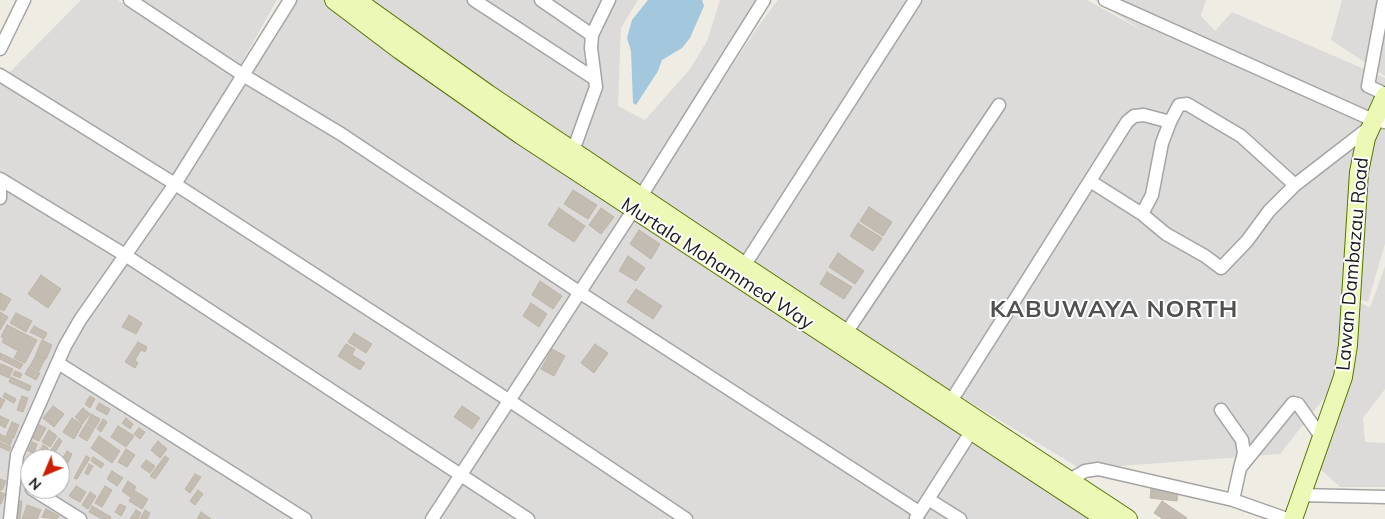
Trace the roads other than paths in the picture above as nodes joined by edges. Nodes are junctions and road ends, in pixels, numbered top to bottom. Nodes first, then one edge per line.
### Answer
1 (24, 0) edge
2 (130, 0) edge
3 (290, 0) edge
4 (334, 0) edge
5 (356, 0) edge
6 (474, 0) edge
7 (541, 0) edge
8 (609, 0) edge
9 (764, 0) edge
10 (915, 0) edge
11 (1105, 0) edge
12 (1384, 0) edge
13 (592, 35) junction
14 (0, 49) edge
15 (0, 75) edge
16 (243, 75) junction
17 (595, 79) junction
18 (1385, 95) edge
19 (999, 105) dead end
20 (1170, 122) junction
21 (1376, 123) edge
22 (573, 151) junction
23 (0, 179) edge
24 (1090, 181) junction
25 (175, 184) junction
26 (1295, 185) junction
27 (0, 188) edge
28 (0, 198) edge
29 (637, 203) junction
30 (1142, 214) junction
31 (125, 255) junction
32 (744, 266) junction
33 (579, 292) junction
34 (846, 333) junction
35 (58, 363) junction
36 (510, 401) junction
37 (951, 401) junction
38 (1221, 410) dead end
39 (971, 432) junction
40 (1322, 438) junction
41 (1240, 468) junction
42 (461, 474) junction
43 (14, 478) junction
44 (1068, 481) junction
45 (20, 482) edge
46 (1300, 494) junction
47 (1385, 497) edge
48 (928, 498) junction
49 (48, 499) edge
50 (1232, 500) junction
51 (917, 516) edge
52 (10, 519) edge
53 (80, 519) edge
54 (305, 519) edge
55 (432, 519) edge
56 (528, 519) edge
57 (686, 519) edge
58 (960, 519) edge
59 (1106, 519) edge
60 (1128, 519) edge
61 (1287, 519) edge
62 (1294, 519) edge

1 - 14 street
2 - 16 street
3 - 16 street
4 - 29 main road, Murtala Mohammed Way
5 - 22 main road, Murtala Mohammed Way
6 - 17 street
7 - 13 street
8 - 13 street
9 - 29 street
10 - 32 street
11 - 21 street
12 - 18 street
13 - 17 street
15 - 25 street
16 - 25 street
16 - 33 street
17 - 22 street
18 - 21 main road, Lawan Dambazau Road
19 - 34 street
20 - 24 street
20 - 26 street
20 - 30 street
21 - 26 street
21 - 40 main road, Lawan Dambazau Road
22 - 29 main road, Murtala Mohammed Way
23 - 31 street
24 - 30 street
24 - 37 street
25 - 31 street
25 - 36 street
26 - 30 street
27 - 28 street
29 - 32 main road, Murtala Mohammed Way
29 - 33 street
29 - 39 main road, Murtala Mohammed Way
31 - 35 street
31 - 42 street
32 - 34 main road, Murtala Mohammed Way
33 - 36 street
33 - 51 street
34 - 37 main road, Murtala Mohammed Way
35 - 43 street
35 - 54 street
36 - 42 street
36 - 57 street
37 - 44 main road, Murtala Mohammed Way
38 - 41 street
39 - 48 street
39 - 59 main road, Murtala Mohammed Way
40 - 41 street
40 - 46 main road, Lawan Dambazau Road
41 - 50 street
42 - 55 street
42 - 56 street
43 - 45 street
43 - 52 street
44 - 50 street
44 - 60 main road, Murtala Mohammed Way
46 - 47 street
46 - 62 main road, Lawan Dambazau Road
48 - 51 street
48 - 58 street
49 - 53 street
50 - 61 street

